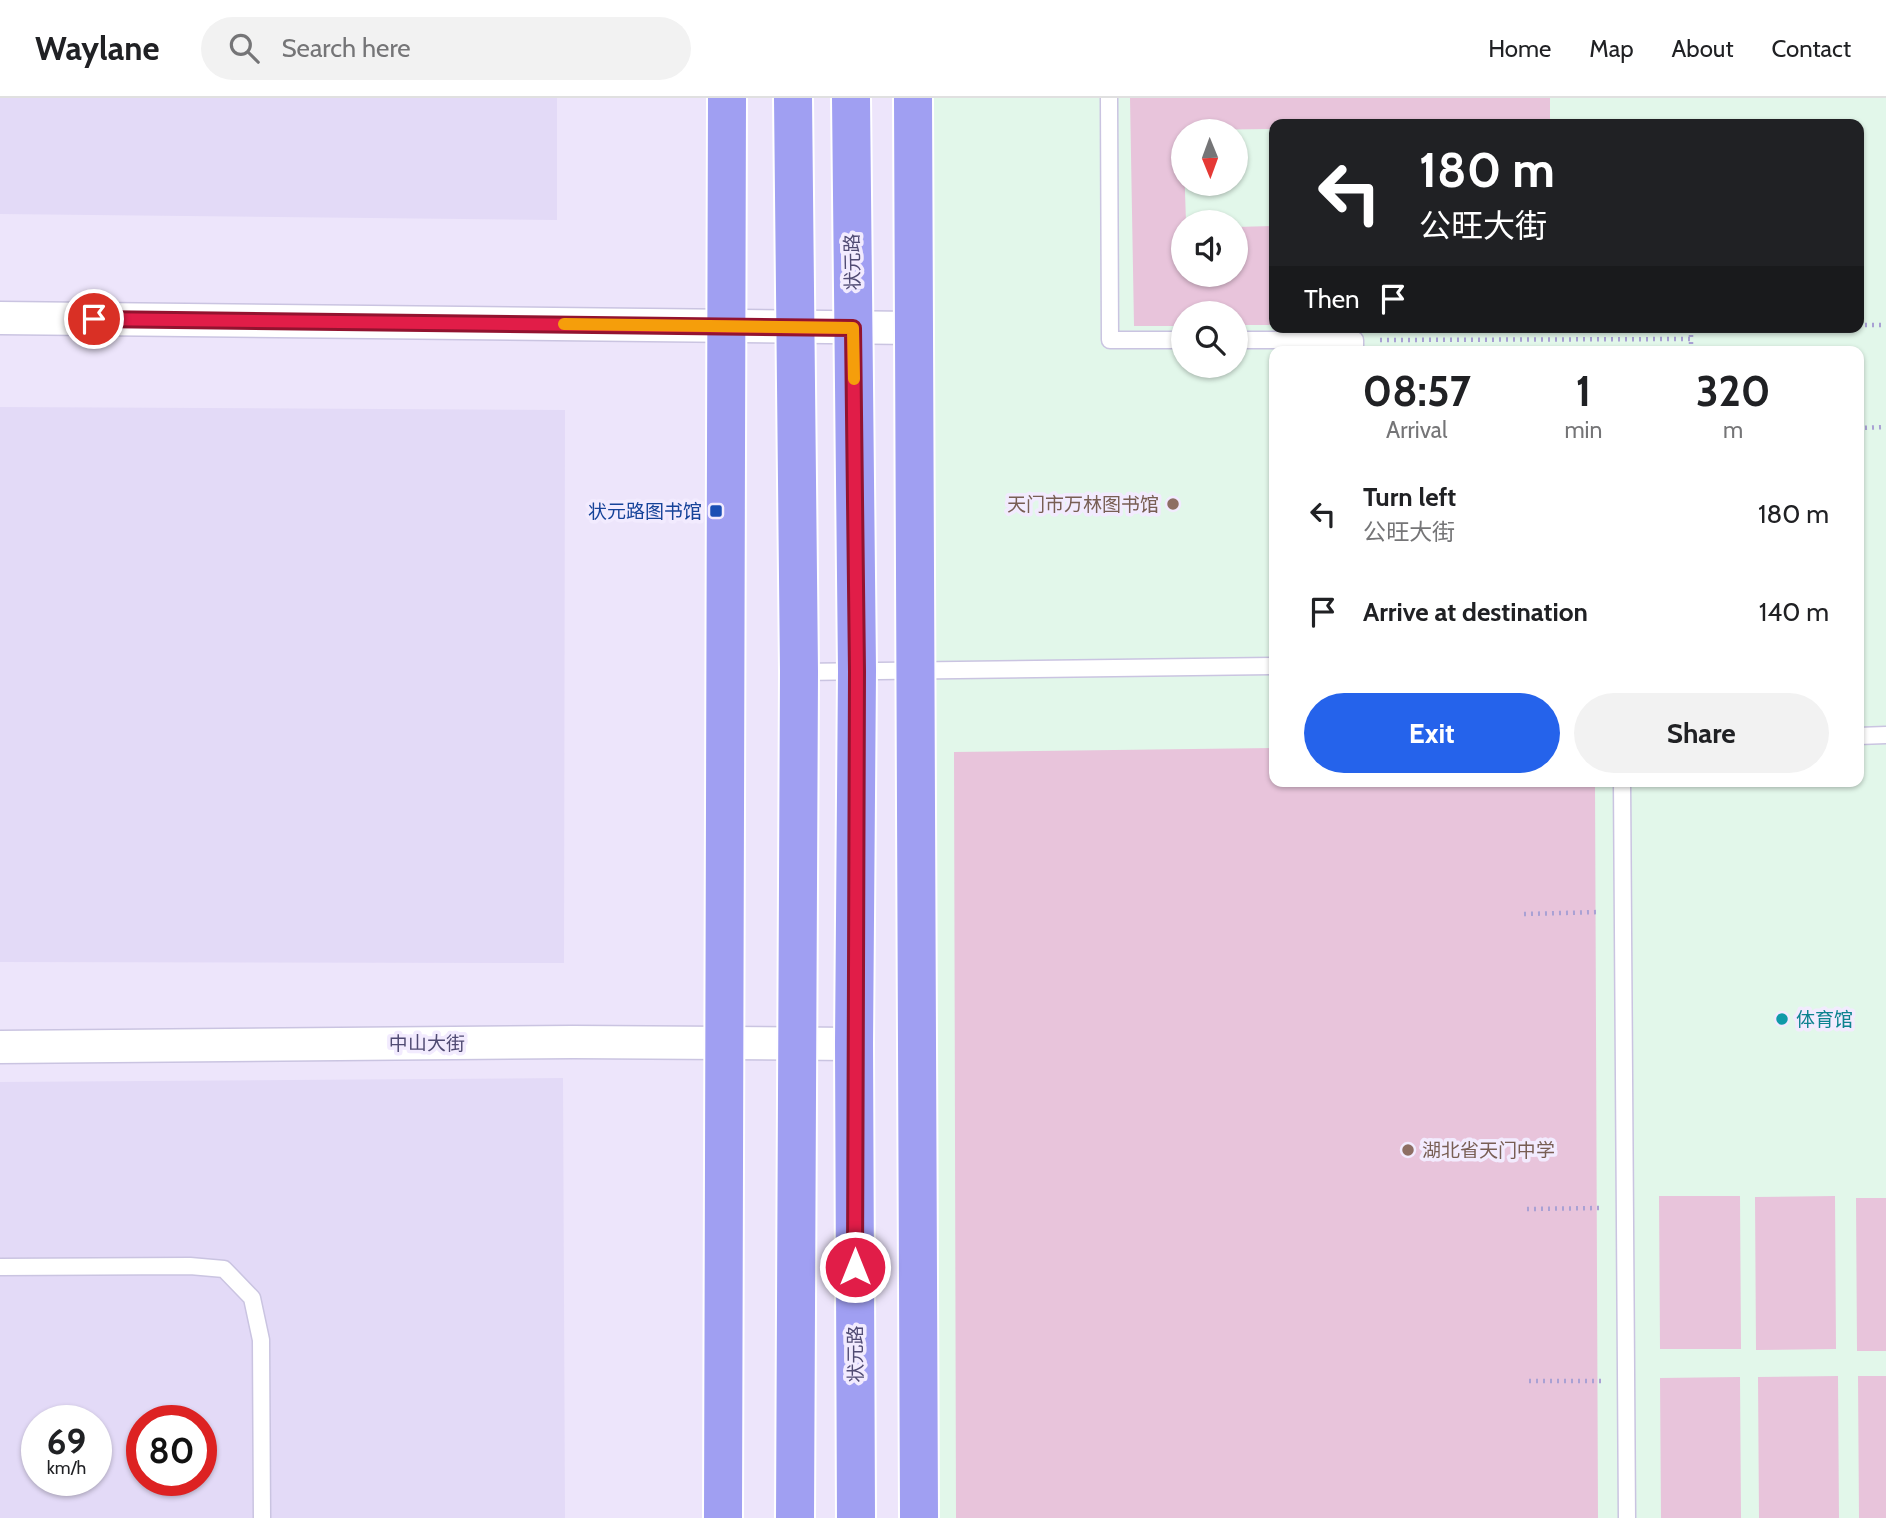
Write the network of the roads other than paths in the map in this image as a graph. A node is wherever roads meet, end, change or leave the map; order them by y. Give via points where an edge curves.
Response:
1 (727, 98) edge
2 (793, 98) edge
3 (851, 98) edge
4 (913, 98) edge
5 (1109, 98) edge
6 (4, 320) edge
7 (728, 326) junction
8 (796, 327) junction
9 (853, 328) junction
10 (914, 328) junction
11 (1171, 340) edge
12 (1248, 341) edge
13 (1355, 346) edge
14 (1269, 666) edge
15 (857, 671) junction
16 (916, 671) junction
17 (799, 672) junction
18 (1886, 735) edge
19 (1864, 736) edge
20 (1622, 787) edge
21 (724, 1043) junction
22 (796, 1043) junction
23 (854, 1044) junction
24 (0, 1047) edge
25 (0, 1267) edge
26 (262, 1518) edge
27 (723, 1518) edge
28 (795, 1518) edge
29 (856, 1518) edge
30 (919, 1518) edge
31 (1627, 1518) edge

1 - 7 highway
2 - 8 highway
3 - 9 highway, 状元路
4 - 10 highway
5 - 11 lane via 1110,340
6 - 7 street
7 - 8 street
7 - 21 highway
8 - 9 street
8 - 17 highway
9 - 10 street
9 - 15 highway, 状元路
10 - 16 highway
12 - 13 lane
14 - 16 lane
15 - 16 lane
15 - 17 lane
15 - 23 highway, 状元路
16 - 30 highway
17 - 22 highway
18 - 19 lane
20 - 31 lane
21 - 22 street, 中山大街
21 - 24 street, 中山大街
21 - 27 highway
22 - 23 street, 中山大街
22 - 28 highway
23 - 29 highway, 状元路
25 - 26 lane via 224,1269 252,1298 261,1340

